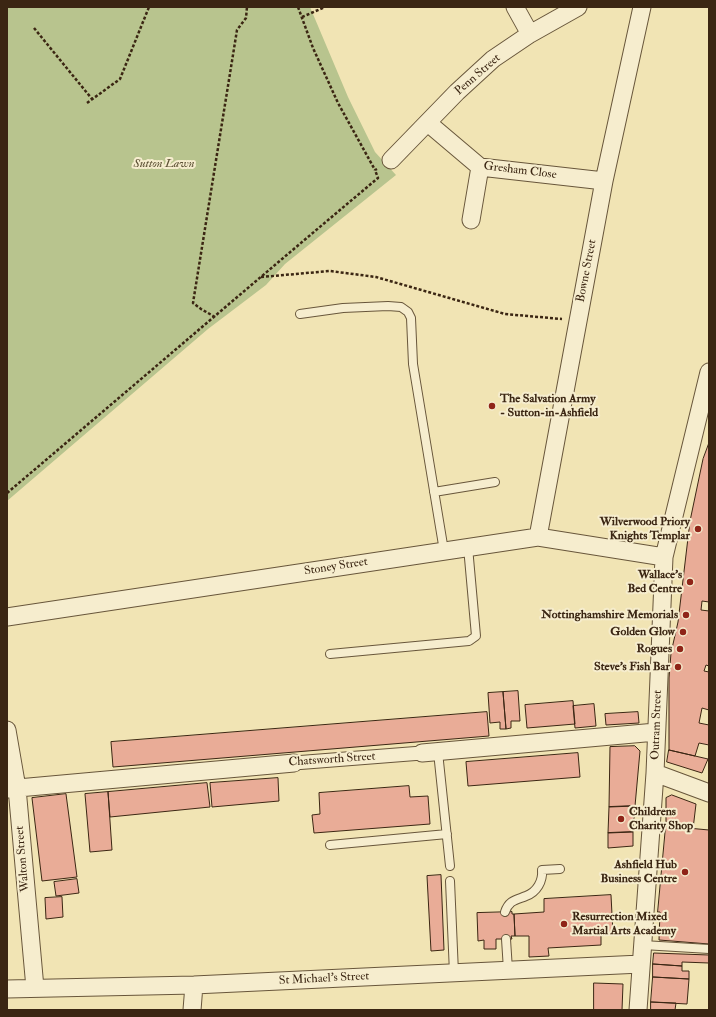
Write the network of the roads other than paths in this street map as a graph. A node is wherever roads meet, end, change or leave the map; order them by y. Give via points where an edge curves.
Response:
1 (515, 7) edge
2 (578, 7) edge
3 (642, 7) edge
4 (530, 34) junction
5 (428, 123) junction
6 (391, 160) road end
7 (480, 167) junction
8 (604, 181) junction
9 (472, 220) dead end
10 (300, 314) dead end
11 (709, 372) edge
12 (495, 482) dead end
13 (434, 492) junction
14 (538, 537) junction
15 (468, 547) junction
16 (444, 551) junction
17 (664, 558) junction
18 (7, 617) edge
19 (330, 654) dead end
20 (7, 730) edge
21 (656, 732) junction
22 (430, 753) junction
23 (294, 763) joint
24 (655, 773) junction
25 (12, 788) edge
26 (709, 793) edge
27 (447, 834) junction
28 (330, 845) dead end
29 (450, 866) dead end
30 (560, 869) dead end
31 (450, 881) dead end
32 (505, 912) dead end
33 (506, 939) dead end
34 (643, 945) junction
35 (709, 949) edge
36 (641, 964) junction
37 (508, 970) junction
38 (454, 973) junction
39 (194, 985) junction
40 (35, 988) junction
41 (7, 990) edge
42 (192, 1010) edge
43 (638, 1010) edge

1 - 4 street
2 - 4 street, Penn Street
3 - 8 street, Bowne Street
4 - 5 street, Penn Street via 493,60 457,92
5 - 6 street, Penn Street
5 - 7 street, Gresham Close
7 - 8 street, Gresham Close
7 - 9 street
8 - 14 street, Bowne Street
10 - 13 lane via 343,308 388,306 401,307 408,312 411,318 413,364
11 - 17 street, Outram Street
12 - 13 lane
13 - 16 lane
14 - 15 street, Stoney Street
14 - 17 street, Stoney Street
15 - 16 street, Stoney Street
15 - 19 lane via 476,636 469,641
16 - 18 street, Stoney Street
17 - 21 street, Outram Street
20 - 25 street, Walton Street
21 - 22 street, Chatsworth Street
21 - 24 street, Outram Street
22 - 23 street, Chatsworth Street
22 - 27 lane
23 - 25 street, Chatsworth Street
24 - 26 street
24 - 34 street, Outram Street
25 - 40 street, Walton Street
27 - 28 lane
27 - 29 lane
30 - 32 lane via 542,870 543,878 537,887 528,896 509,902
31 - 38 lane
33 - 37 lane
34 - 35 lane
34 - 36 street, Outram Street
36 - 37 street, St Michael's Street
36 - 43 street, Outram Street
37 - 38 street, St Michael's Street
38 - 39 street, St Michael's Street
39 - 40 street, St Michael's Street
39 - 42 street
40 - 41 street, St Michael's Street

